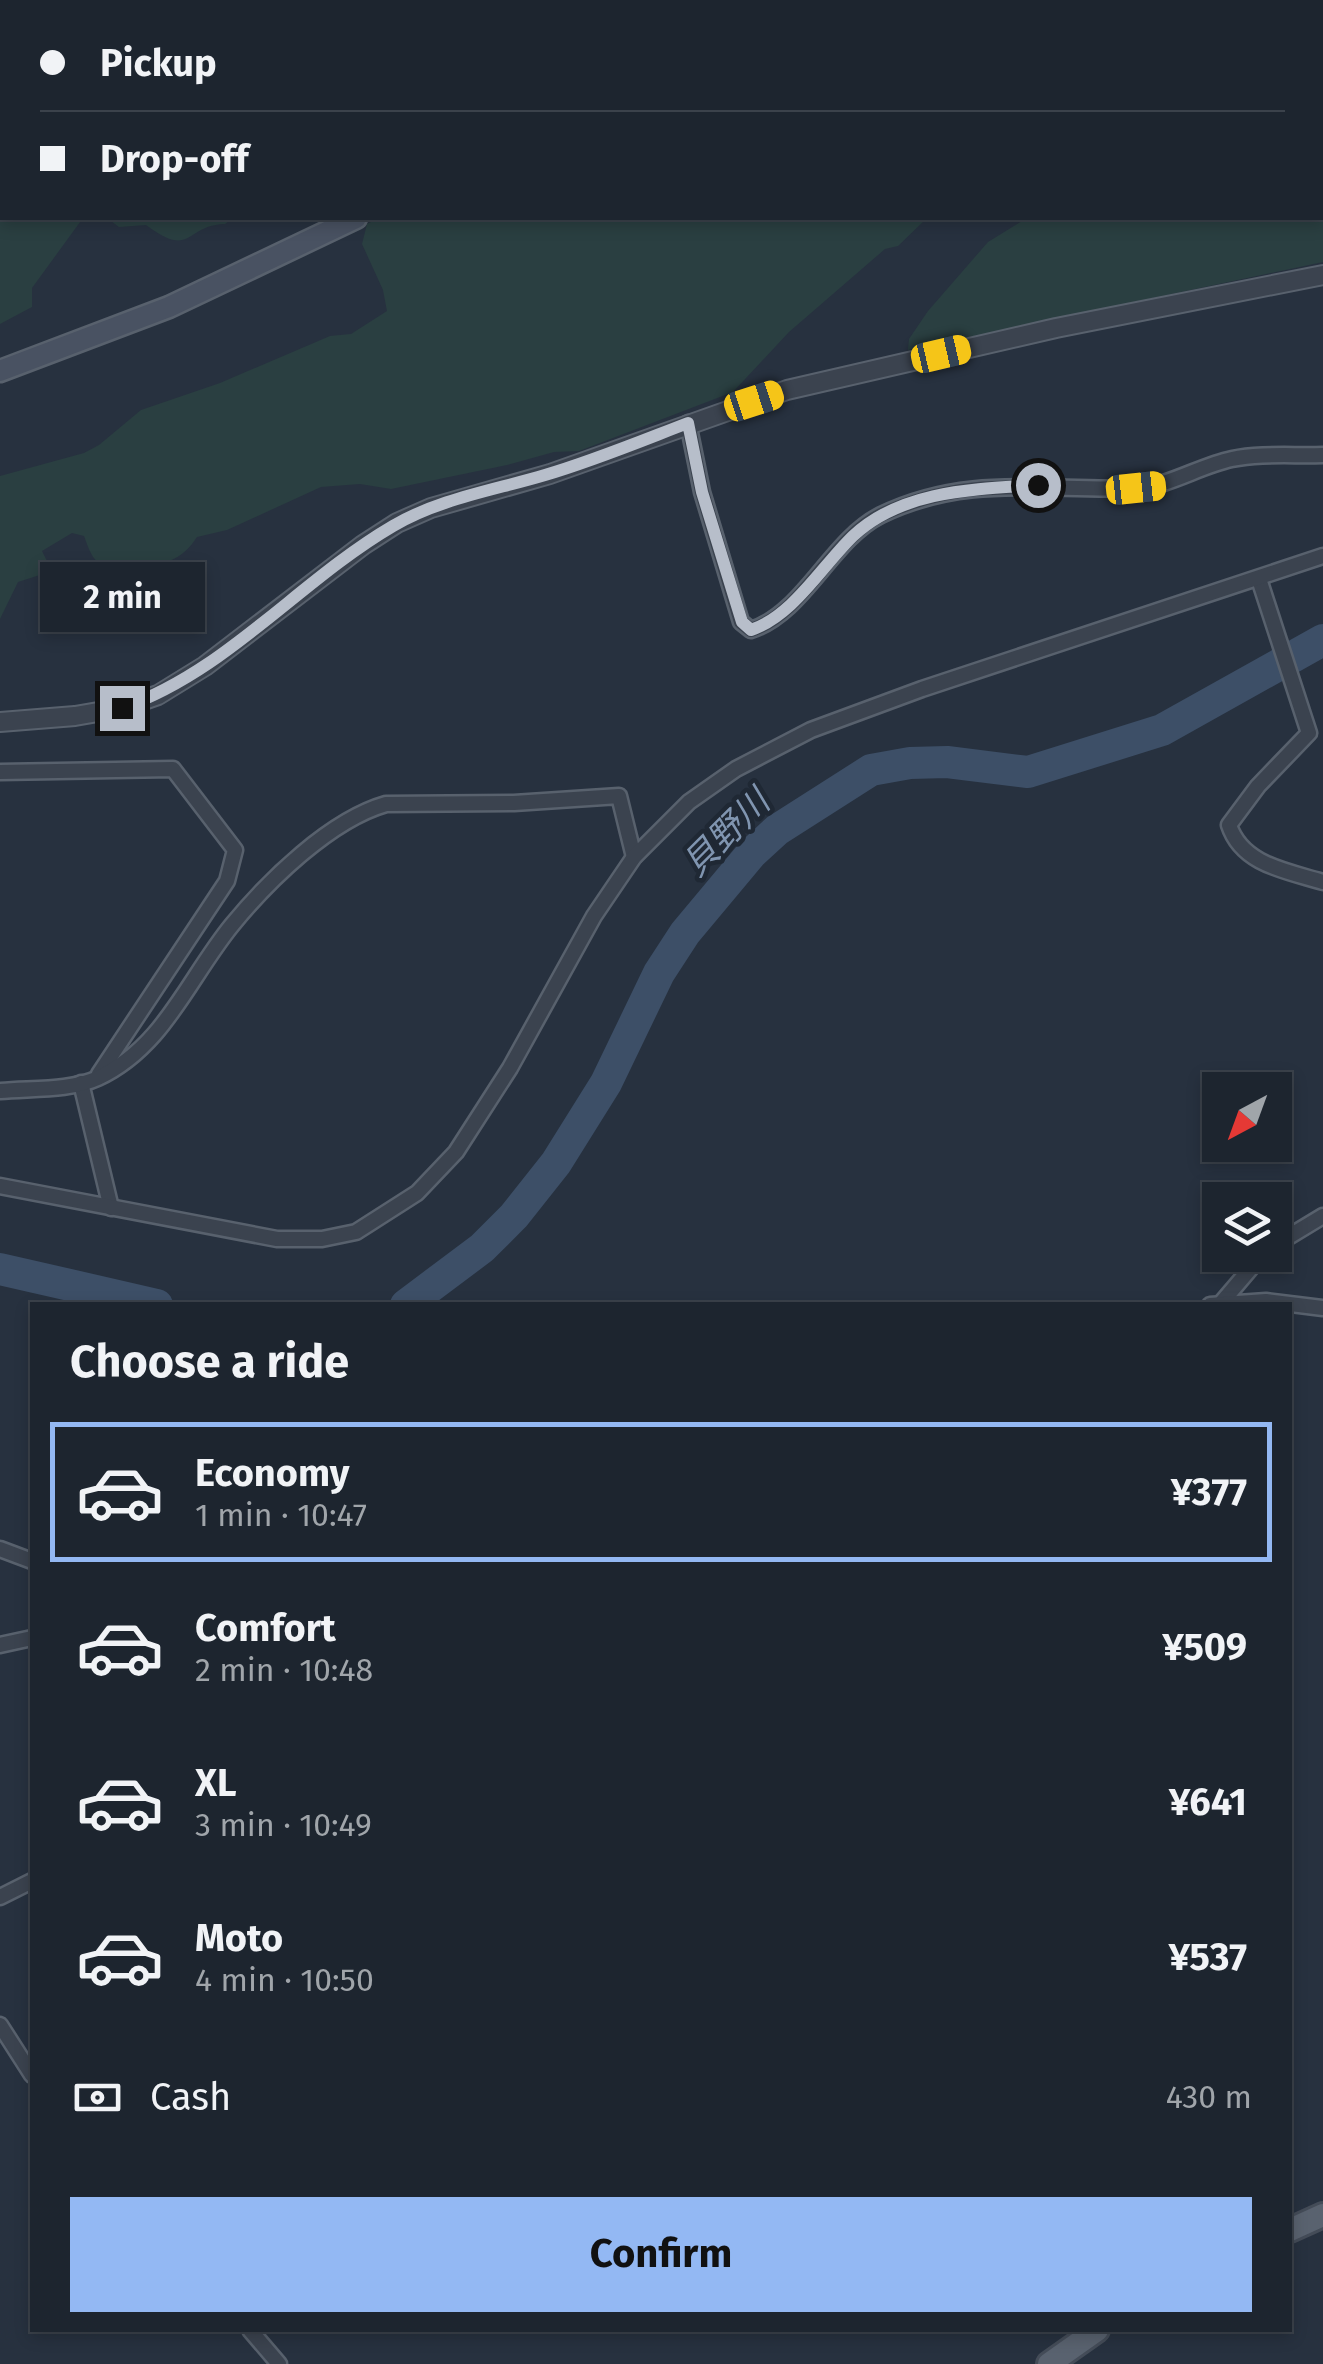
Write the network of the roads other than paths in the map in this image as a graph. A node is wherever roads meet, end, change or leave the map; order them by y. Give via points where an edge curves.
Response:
1 (352, 220) edge
2 (1323, 276) edge
3 (0, 371) edge
4 (688, 423) junction
5 (1323, 454) edge
6 (1323, 556) edge
7 (1260, 582) junction
8 (0, 722) edge
9 (0, 772) edge
10 (634, 857) junction
11 (1323, 882) edge
12 (89, 1081) junction
13 (0, 1091) edge
14 (0, 1186) edge
15 (111, 1208) junction
16 (1323, 1216) edge
17 (1292, 1235) edge
18 (1246, 1272) edge
19 (1218, 1302) edge
20 (1292, 1304) edge
21 (1323, 1308) edge
22 (0, 1549) edge
23 (30, 1560) edge
24 (30, 1638) edge
25 (0, 1644) edge
26 (30, 1882) edge
27 (0, 1898) edge
28 (0, 2025) edge
29 (30, 2072) edge
30 (1323, 2215) edge
31 (1292, 2229) edge
32 (252, 2332) edge
33 (1094, 2332) edge
34 (279, 2364) edge
35 (1049, 2364) edge

1 - 3 main road via 169,307
2 - 4 street via 806,385
4 - 5 street via 702,492 742,622 751,630 775,618 855,534 909,504 981,489 1136,488 1234,458
4 - 8 street via 397,523 158,695 122,708
6 - 7 street
7 - 10 street via 922,688 811,730 689,802
7 - 11 street via 1310,733 1229,825 1234,840 1259,862
9 - 12 street via 173,768 236,850 226,881
10 - 12 street via 620,796 373,807 284,871 231,926 171,1016 132,1058
10 - 15 street via 456,1152 417,1193 377,1221 322,1239 277,1239
12 - 13 street
12 - 15 street
14 - 15 street
16 - 17 street
18 - 19 street
20 - 21 street
22 - 23 street
24 - 25 street
26 - 27 street
28 - 29 street
30 - 31 main road
32 - 34 street
33 - 35 main road

